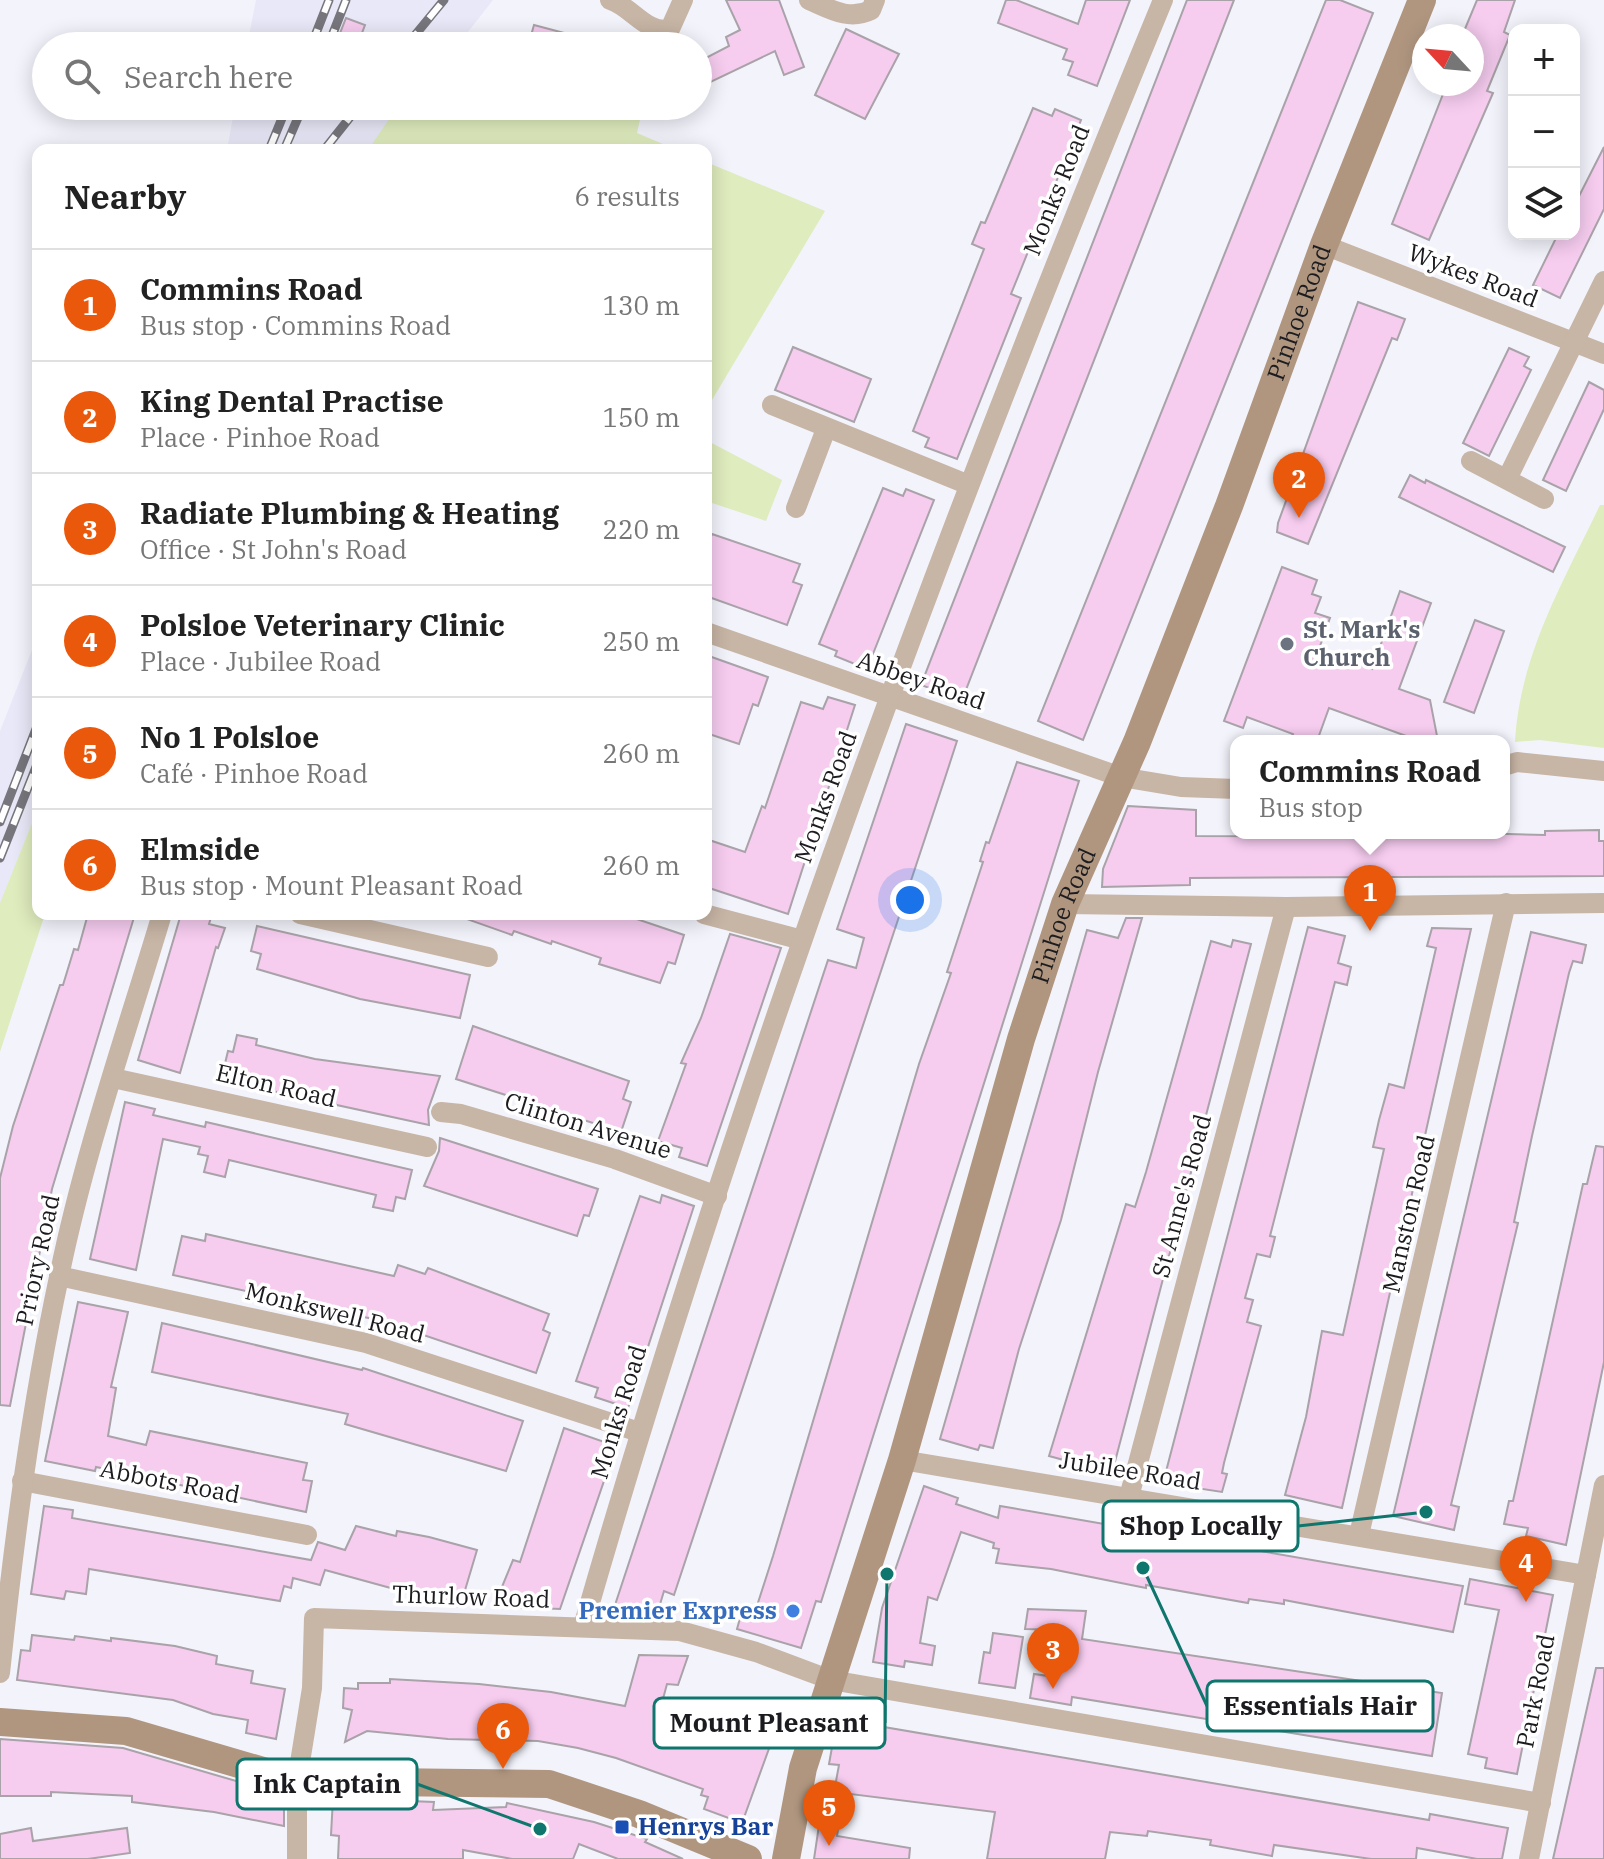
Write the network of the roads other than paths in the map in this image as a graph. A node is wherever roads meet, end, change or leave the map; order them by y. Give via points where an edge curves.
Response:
1 (610, 0) edge
2 (683, 0) edge
3 (809, 0) edge
4 (875, 0) edge
5 (1163, 0) edge
6 (1416, 2) edge
7 (1324, 245) junction
8 (1604, 281) edge
9 (1573, 343) junction
10 (1604, 354) edge
11 (772, 405) dead end
12 (826, 429) junction
13 (1471, 461) dead end
14 (1507, 479) junction
15 (969, 485) junction
16 (1544, 499) dead end
17 (796, 508) dead end
18 (712, 634) edge
19 (889, 698) junction
20 (1510, 764) edge
21 (1604, 771) edge
22 (1121, 777) junction
23 (1230, 789) edge
24 (1506, 903) junction
25 (1604, 903) edge
26 (1065, 904) junction
27 (1286, 907) junction
28 (712, 916) edge
29 (160, 920) edge
30 (326, 920) edge
31 (802, 940) junction
32 (488, 957) dead end
33 (113, 1078) junction
34 (441, 1112) dead end
35 (427, 1147) dead end
36 (717, 1196) junction
37 (59, 1276) junction
38 (639, 1432) junction
39 (902, 1460) junction
40 (22, 1481) junction
41 (1604, 1485) edge
42 (1129, 1497) junction
43 (307, 1535) dead end
44 (1359, 1535) junction
45 (1586, 1575) junction
46 (583, 1627) junction
47 (0, 1673) edge
48 (831, 1680) junction
49 (0, 1722) edge
50 (297, 1781) junction
51 (1541, 1803) junction
52 (297, 1859) edge
53 (748, 1859) edge
54 (786, 1859) edge
55 (1529, 1859) edge

1 - 2 street via 665,31
3 - 4 street via 859,16 871,10
5 - 15 street, Monks Road
6 - 7 main road, Pinhoe Road
7 - 9 street, Wykes Road
7 - 22 main road, Pinhoe Road via 1229,506
8 - 9 street
9 - 10 street, Wykes Road
9 - 14 street
11 - 12 street
12 - 15 street
12 - 17 street
13 - 14 street
14 - 16 street
15 - 19 street, Monks Road
18 - 19 street, Abbey Road
19 - 22 street, Abbey Road
19 - 31 street, Monks Road
20 - 21 street
22 - 23 street, Abbey Road
22 - 26 main road, Pinhoe Road
24 - 25 street
24 - 27 street
24 - 44 street, Manston Road
26 - 27 street
26 - 39 main road, Pinhoe Road via 1021,1039
27 - 42 street, St Anne's Road
28 - 31 street
29 - 33 street, Priory Road
30 - 32 street
31 - 36 street, Monks Road
33 - 35 street, Elton Road
33 - 37 street, Priory Road
34 - 36 street, Clinton Avenue via 615,1159
36 - 38 street, Monks Road
37 - 38 street, Monkswell Road via 366,1343
37 - 40 street, Priory Road
38 - 46 street, Monks Road
39 - 42 street, Jubilee Road
39 - 48 main road, Pinhoe Road
40 - 43 street, Abbots Road
40 - 47 street, Priory Road
41 - 45 street, Park Road
42 - 44 street, Jubilee Road
44 - 45 street, Jubilee Road
45 - 51 street, Park Road
46 - 48 street, Thurlow Road via 700,1634
46 - 50 street, Thurlow Road via 314,1618 312,1688
48 - 51 street, Thurlow Road
48 - 54 main road, Pinhoe Road via 803,1768
49 - 50 main road via 126,1731
50 - 52 street
50 - 53 main road via 549,1784
51 - 55 street, Park Road

